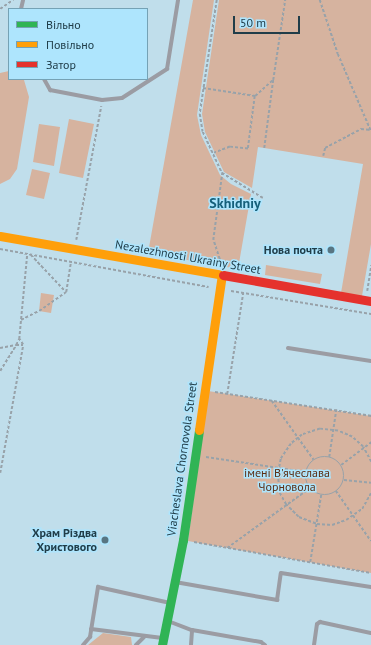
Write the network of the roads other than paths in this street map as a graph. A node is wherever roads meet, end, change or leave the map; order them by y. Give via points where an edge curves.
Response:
1 (178, 0) edge
2 (45, 80) edge
3 (0, 236) edge
4 (222, 270) junction
5 (368, 301) edge
6 (288, 348) dead end
7 (371, 361) edge
8 (174, 582) junction
9 (371, 587) edge
10 (170, 603) junction
11 (166, 621) junction
12 (91, 629) junction
13 (192, 630) junction
14 (371, 633) edge
15 (144, 637) junction
16 (162, 642) edge
17 (83, 645) edge
18 (136, 645) edge
19 (191, 645) edge
20 (266, 645) edge
21 (314, 645) edge

1 - 2 lane via 167,69 122,98 102,100 50,90
3 - 4 street, Nezalezhnosti Ukrainy Street
4 - 5 street, Nezalezhnosti Ukrainy Street
4 - 8 street, Viacheslava Chornovola Street via 183,540
6 - 7 lane
8 - 9 lane via 277,600 281,573
8 - 10 street, Viacheslava Chornovola Street
10 - 11 street, Viacheslava Chornovola Street
10 - 12 lane via 98,587
11 - 13 lane
11 - 16 street, Viacheslava Chornovola Street
12 - 15 lane
12 - 17 lane via 90,637
13 - 19 lane
13 - 20 lane
14 - 21 lane via 320,622 317,624
15 - 16 lane
15 - 18 lane

